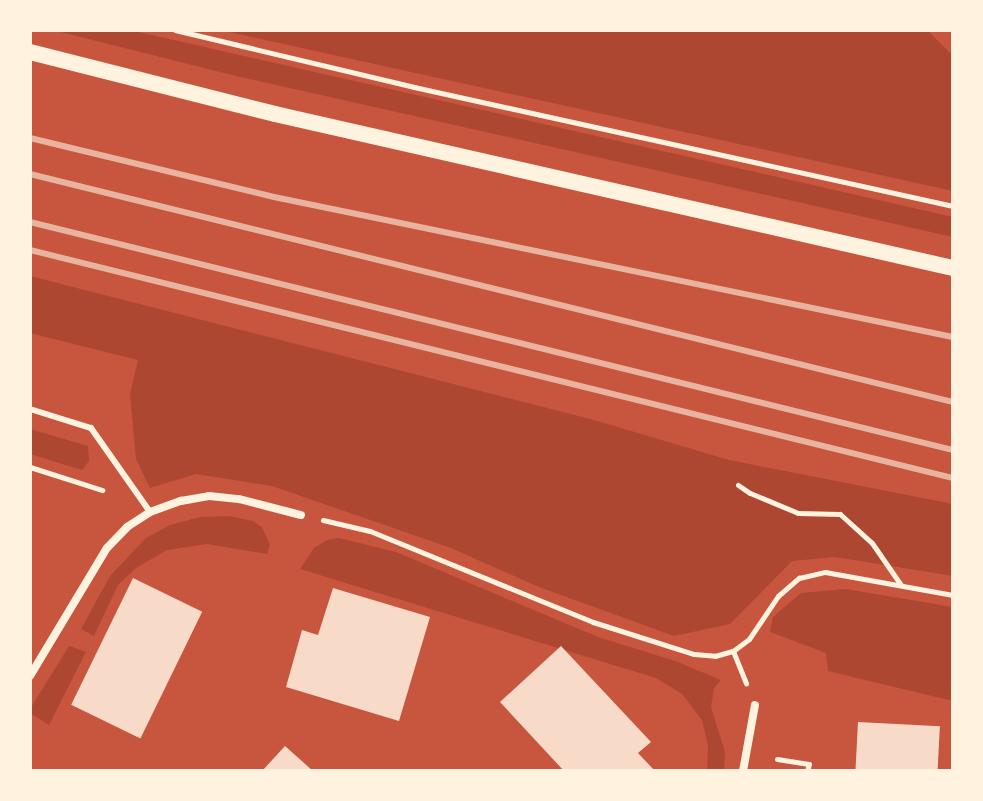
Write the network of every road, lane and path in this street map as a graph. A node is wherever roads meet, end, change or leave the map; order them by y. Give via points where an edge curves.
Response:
1 (175, 30) edge
2 (30, 52) edge
3 (953, 206) edge
4 (953, 268) edge
5 (30, 409) edge
6 (30, 467) edge
7 (738, 485) dead end
8 (150, 512) junction
9 (301, 515) joint
10 (901, 586) junction
11 (953, 595) edge
12 (733, 651) junction
13 (30, 676) edge
14 (755, 705) joint
15 (777, 759) dead end
16 (743, 771) edge
17 (807, 771) edge

1 - 3 path
2 - 4 main road via 275,114
5 - 8 lane via 91,428
6 - 8 path via 96,487
7 - 10 path via 798,513 840,514 872,543
8 - 9 street via 209,496
8 - 13 street via 107,548
9 - 12 path via 370,531 593,622 694,654
10 - 11 path
10 - 12 path via 825,572 799,578
12 - 14 path
14 - 16 street
15 - 17 path via 809,764

